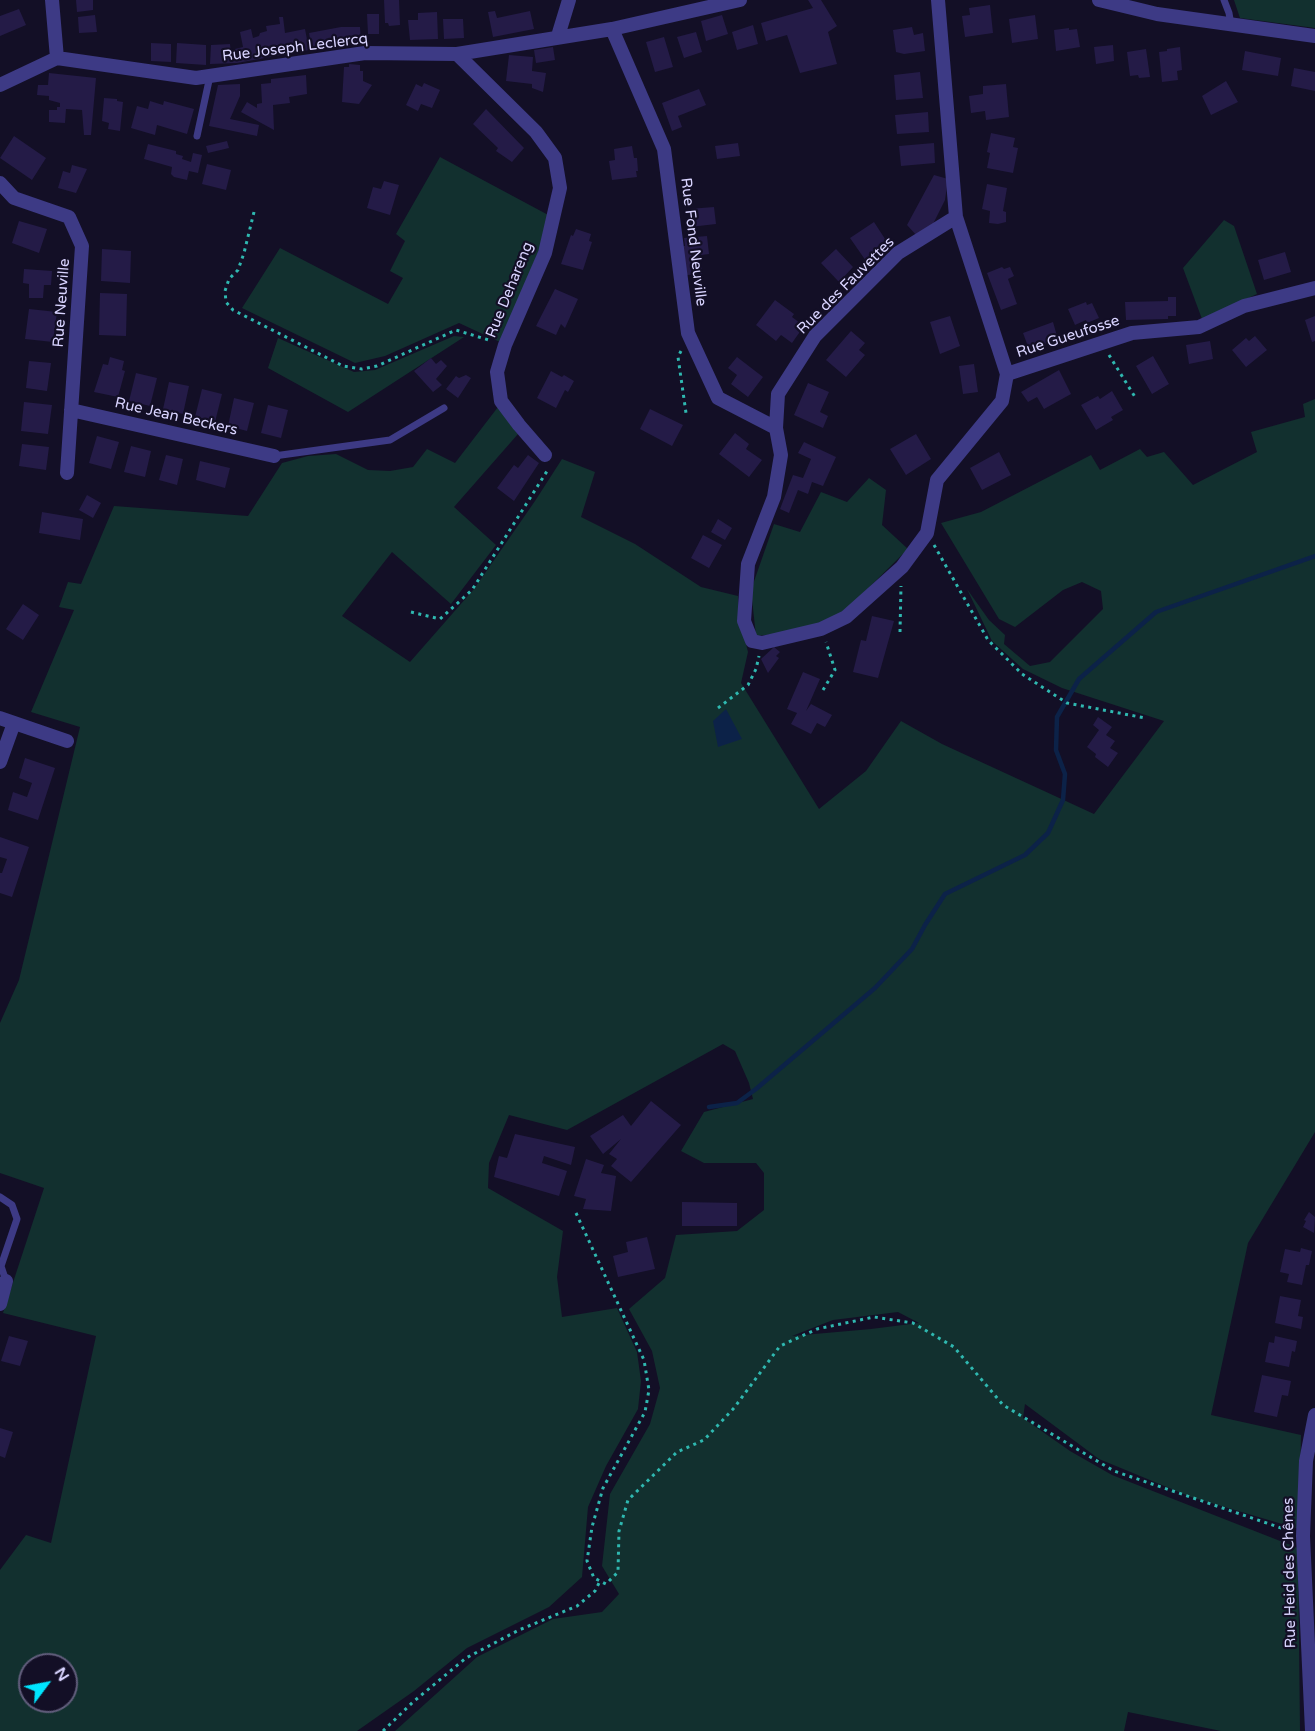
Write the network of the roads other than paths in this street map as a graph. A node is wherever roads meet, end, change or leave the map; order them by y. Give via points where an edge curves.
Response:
1 (52, 0) edge
2 (569, 0) edge
3 (740, 0) edge
4 (938, 0) edge
5 (1099, 0) edge
6 (1224, 0) edge
7 (1231, 25) junction
8 (612, 29) junction
9 (558, 36) junction
10 (1315, 36) edge
11 (457, 54) junction
12 (57, 58) junction
13 (210, 76) junction
14 (0, 85) edge
15 (197, 136) dead end
16 (0, 183) edge
17 (957, 217) junction
18 (1315, 288) edge
19 (1007, 374) junction
20 (444, 408) dead end
21 (71, 410) junction
22 (776, 428) junction
23 (545, 455) road end
24 (274, 456) joint
25 (67, 473) dead end
26 (757, 642) joint
27 (0, 718) edge
28 (14, 723) junction
29 (67, 741) dead end
30 (0, 762) edge
31 (0, 1197) edge
32 (0, 1266) edge
33 (6, 1281) joint
34 (0, 1304) edge
35 (1315, 1415) edge
36 (1312, 1731) edge

1 - 12 street
2 - 9 street
3 - 8 street, Rue Joseph Leclercq
4 - 17 street
5 - 7 street
6 - 7 lane
7 - 10 street
8 - 9 street, Rue Joseph Leclercq
8 - 22 street, Rue Fond Neuville via 664,149 688,333 718,398
9 - 11 street, Rue Joseph Leclercq
11 - 13 street, Rue Joseph Leclercq via 365,54
11 - 23 street, Rue Dehareng via 536,132 555,158 560,188 545,254 497,372 501,401
12 - 13 street, Rue Joseph Leclercq via 196,78
12 - 14 street
13 - 15 lane
16 - 21 street, Rue Neuville via 14,198 69,217 82,246
17 - 19 street
17 - 22 street, Rue des Fauvettes via 898,253 815,336 778,394
18 - 19 street, Rue Gueufosse via 1244,306 1199,327 1132,333
19 - 26 street, Rue Gueufosse via 1002,401 937,480 927,533 903,567 846,617 821,629
20 - 24 lane via 390,440
21 - 24 street, Rue Jean Beckers
21 - 25 street, Rue Neuville
22 - 26 street, Rue des Fauvettes via 781,455 774,497 748,564 744,621
27 - 28 street
28 - 29 street
28 - 30 street
31 - 32 lane via 12,1205 17,1219
32 - 33 lane
33 - 34 street
35 - 36 street, Rue Heid des Chênes via 1306,1461 1304,1536

